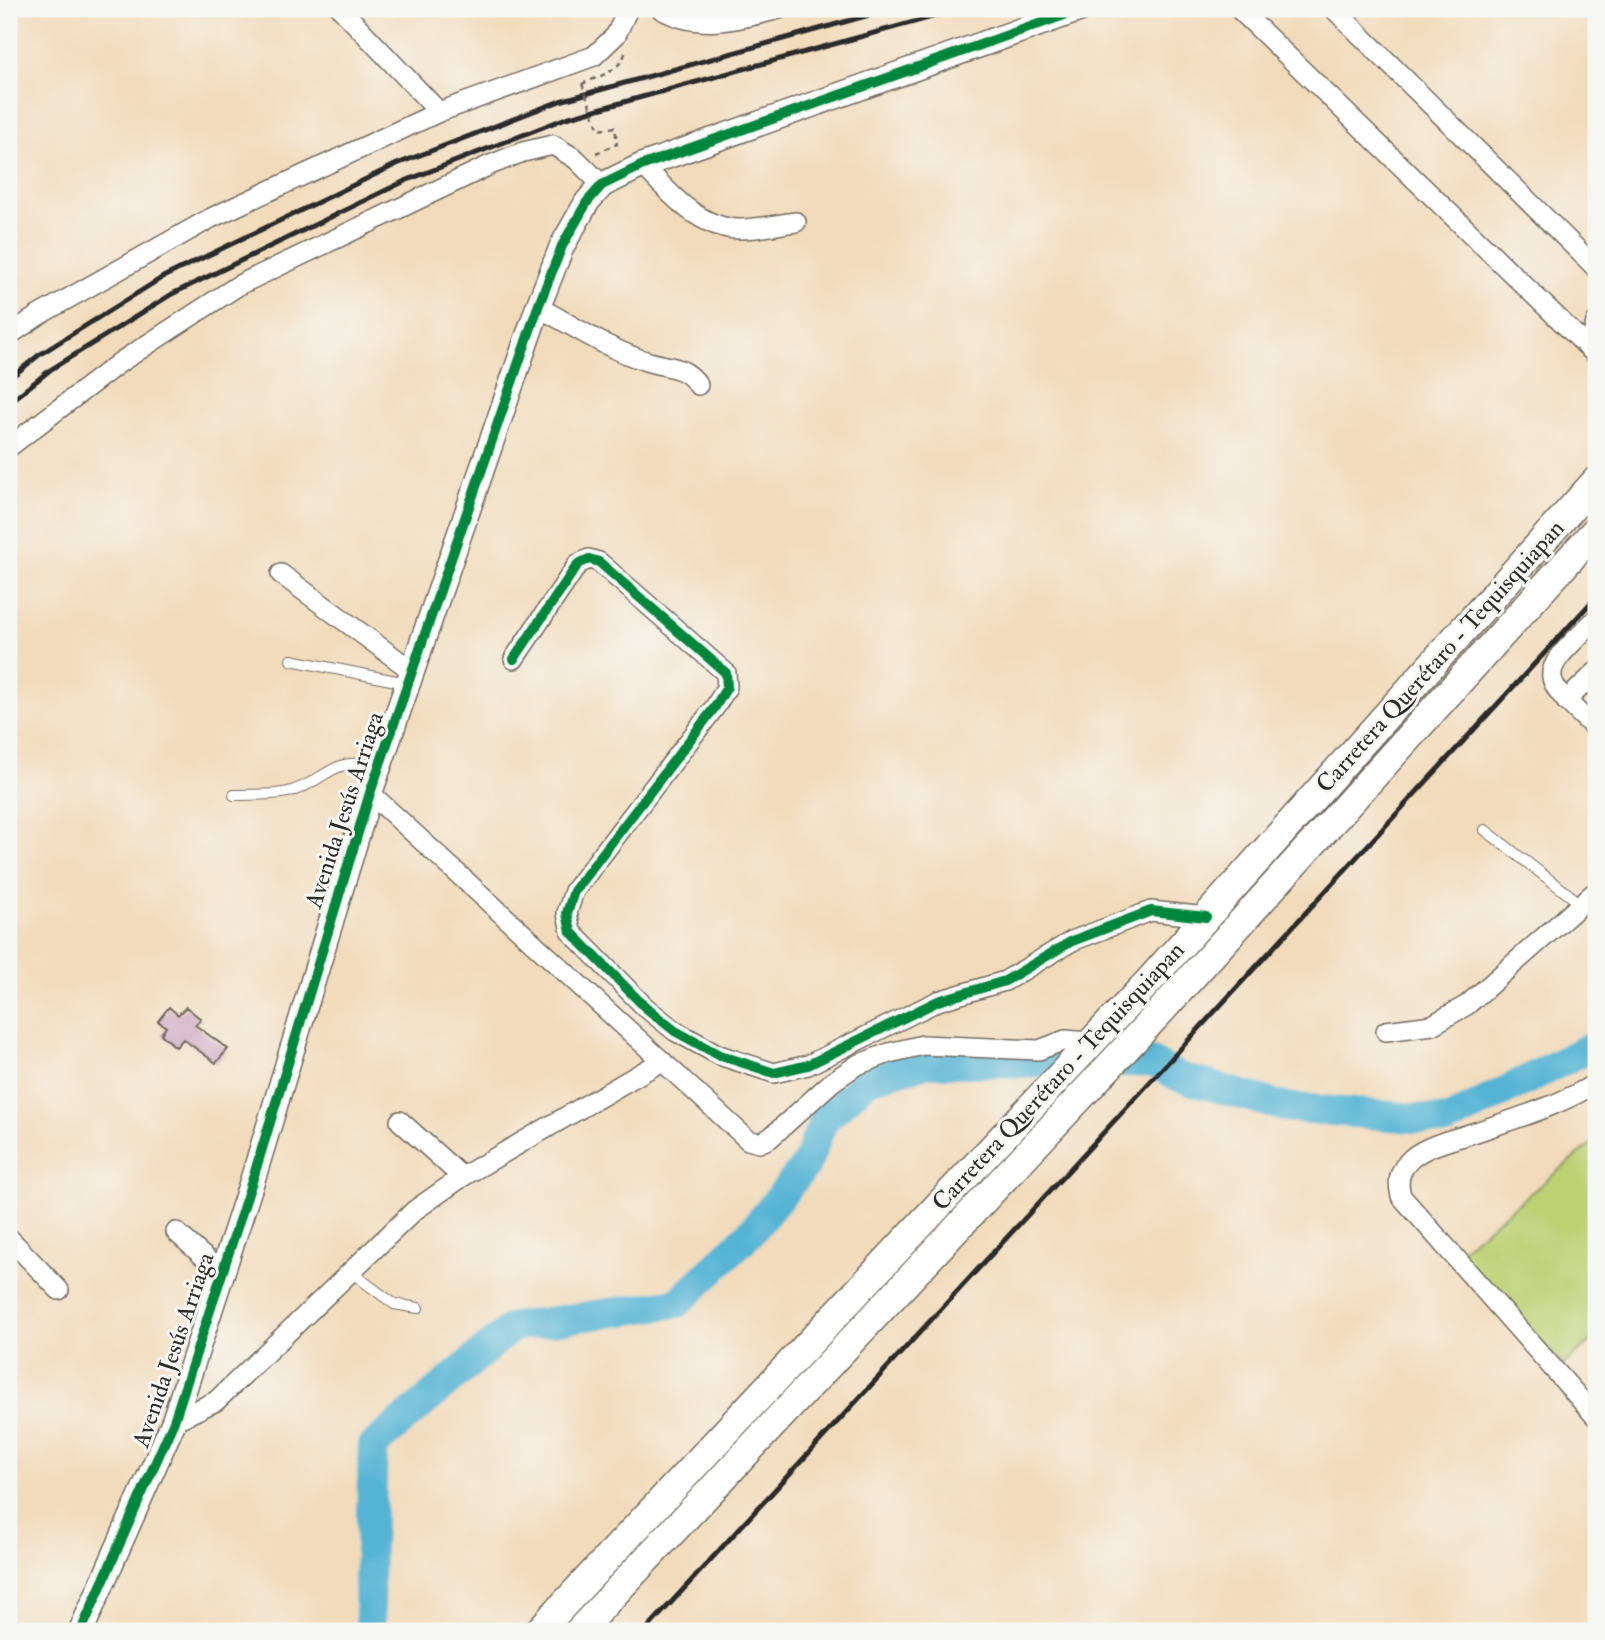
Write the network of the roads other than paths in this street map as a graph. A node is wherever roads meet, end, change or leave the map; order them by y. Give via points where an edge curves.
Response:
1 (341, 9) edge
2 (628, 9) edge
3 (661, 9) edge
4 (779, 9) edge
5 (1081, 9) edge
6 (1239, 9) edge
7 (1334, 9) edge
8 (439, 112) junction
9 (642, 165) junction
10 (602, 185) junction
11 (796, 222) dead end
12 (1596, 268) edge
13 (538, 307) junction
14 (1596, 322) edge
15 (12, 326) edge
16 (1593, 352) edge
17 (698, 386) dead end
18 (9, 447) edge
19 (1596, 481) edge
20 (1596, 530) edge
21 (281, 574) dead end
22 (1596, 619) edge
23 (514, 659) dead end
24 (291, 660) dead end
25 (1596, 672) edge
26 (409, 676) junction
27 (1566, 701) junction
28 (1596, 729) edge
29 (378, 768) junction
30 (370, 793) junction
31 (234, 795) dead end
32 (1485, 830) dead end
33 (1589, 897) edge
34 (1206, 917) junction
35 (1386, 1031) dead end
36 (1087, 1045) junction
37 (662, 1061) junction
38 (1596, 1083) edge
39 (400, 1121) dead end
40 (462, 1177) junction
41 (176, 1232) dead end
42 (9, 1238) edge
43 (351, 1272) junction
44 (222, 1273) junction
45 (59, 1290) dead end
46 (418, 1308) dead end
47 (1596, 1417) edge
48 (174, 1421) junction
49 (81, 1631) edge
50 (539, 1631) edge
51 (579, 1631) edge

1 - 8 street
2 - 8 street via 616,35 594,56
3 - 4 street via 705,22 733,21
5 - 9 street, Avenida Jesús Arriaga
6 - 16 street
7 - 12 street
8 - 15 street via 211,218
9 - 10 street, Avenida Jesús Arriaga
9 - 11 street via 696,215 721,227
10 - 13 street, Avenida Jesús Arriaga via 577,216
10 - 18 street via 576,159 553,145 490,165 239,285 119,363
13 - 17 street via 638,359 682,369
13 - 26 street, Avenida Jesús Arriaga
14 - 16 street
19 - 34 main road, Carretera Querétaro - Tequisquiapan
20 - 51 main road, Carretera Querétaro - Tequisquiapan via 1116,1059
21 - 26 street
22 - 27 street via 1554,660 1549,674 1552,685
23 - 34 street via 578,564 589,559 599,562 726,673 727,687 715,707 574,891 567,913 571,932 645,1007 675,1031 753,1068 774,1073 808,1065 929,1005 1004,981 1072,941 1151,911
24 - 26 lane
25 - 27 street
26 - 29 street, Avenida Jesús Arriaga
27 - 28 street
29 - 30 street, Avenida Jesús Arriaga
29 - 31 lane via 345,762 285,793
30 - 37 street
30 - 44 street, Avenida Jesús Arriaga
32 - 33 lane
33 - 35 street via 1467,1005 1432,1025
34 - 36 main road, Carretera Querétaro - Tequisquiapan
36 - 37 street via 1065,1040 1039,1050 923,1045 889,1053 857,1065 832,1082 760,1143 748,1140
36 - 50 main road, Carretera Querétaro - Tequisquiapan
37 - 40 street
38 - 47 street via 1528,1114 1435,1146 1413,1157 1397,1182 1401,1196
39 - 40 street
40 - 43 street via 415,1209
41 - 44 street
42 - 45 street
43 - 46 lane via 394,1304
43 - 48 street via 216,1401
44 - 48 street, Avenida Jesús Arriaga
48 - 49 street, Avenida Jesús Arriaga

